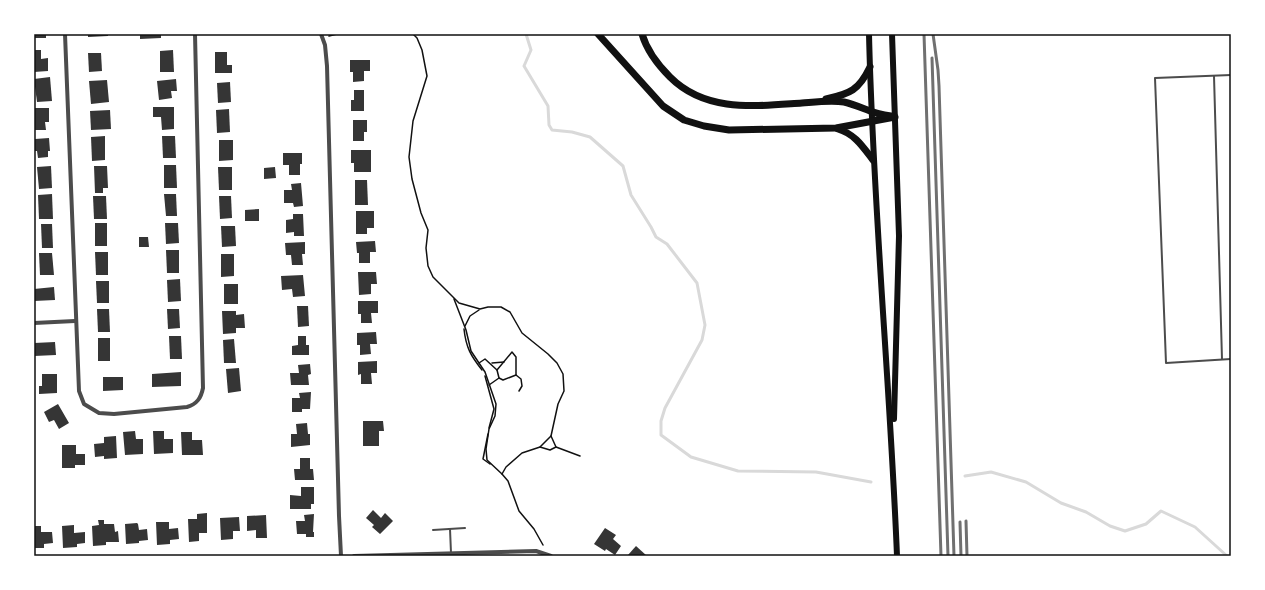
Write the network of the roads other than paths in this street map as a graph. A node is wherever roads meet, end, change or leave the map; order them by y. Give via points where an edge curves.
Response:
1 (65, 34) edge
2 (195, 34) edge
3 (598, 34) edge
4 (642, 34) edge
5 (869, 34) edge
6 (892, 34) edge
7 (322, 36) edge
8 (870, 67) junction
9 (1231, 75) edge
10 (1214, 76) junction
11 (815, 102) junction
12 (873, 112) junction
13 (895, 117) junction
14 (872, 121) junction
15 (836, 128) junction
16 (874, 160) junction
17 (75, 321) junction
18 (34, 323) edge
19 (1222, 359) junction
20 (1231, 359) edge
21 (893, 457) junction
22 (465, 528) dead end
23 (450, 529) junction
24 (433, 530) dead end
25 (451, 553) junction
26 (549, 555) edge
27 (341, 556) edge
28 (354, 556) edge
29 (897, 556) edge

1 - 17 street
2 - 17 street via 204,380 199,400 187,407 114,414 99,413 84,404 79,391
3 - 15 main road via 663,106 684,120 729,130
4 - 11 main road via 644,42 661,68 693,94 720,103 752,107
5 - 8 main road
6 - 13 main road
7 - 27 street via 327,66
8 - 11 main road via 858,87 848,94
8 - 12 main road
9 - 10 lane
10 - 19 lane
10 - 19 lane via 1155,78 1166,363
11 - 12 main road via 845,102
12 - 13 main road
12 - 14 main road
13 - 14 main road
13 - 21 main road via 899,236
14 - 15 main road
14 - 16 main road
15 - 16 main road via 853,136
16 - 21 main road
17 - 18 street
19 - 20 lane
21 - 29 main road
22 - 23 lane
23 - 24 lane
23 - 25 lane
25 - 26 street via 536,551
25 - 28 street

